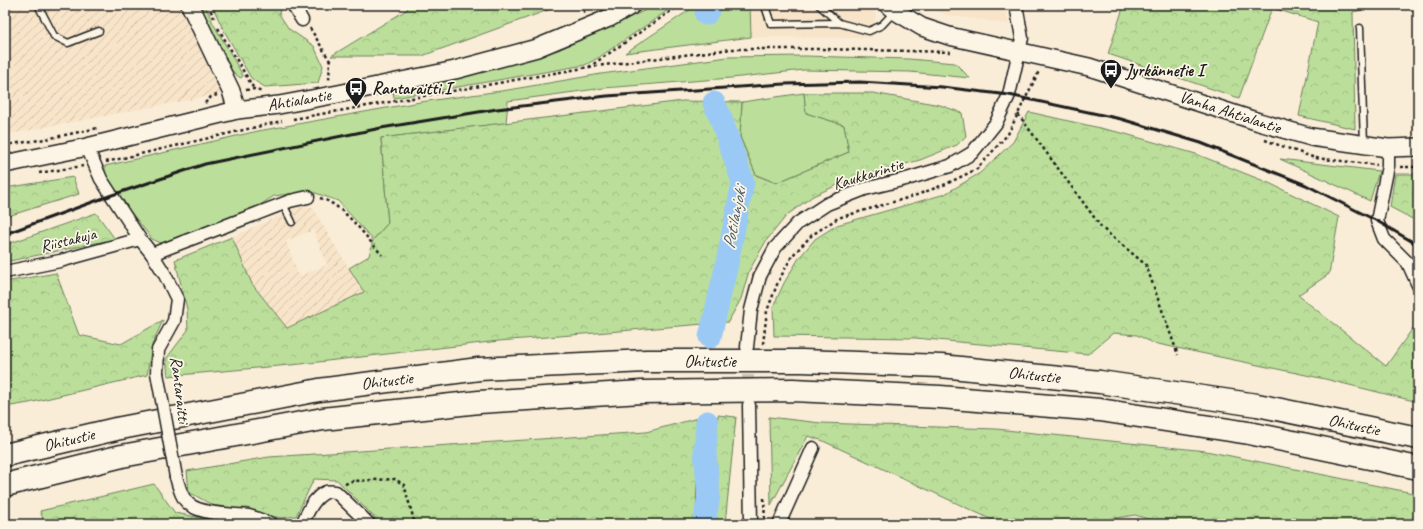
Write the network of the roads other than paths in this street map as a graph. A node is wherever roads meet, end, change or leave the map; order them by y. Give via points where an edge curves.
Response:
1 (38, 5) edge
2 (190, 5) edge
3 (293, 5) edge
4 (632, 5) edge
5 (766, 5) edge
6 (819, 5) edge
7 (1016, 5) edge
8 (891, 8) edge
9 (302, 20) dead end
10 (839, 23) junction
11 (1360, 28) dead end
12 (98, 32) dead end
13 (1019, 51) junction
14 (237, 110) junction
15 (1364, 145) junction
16 (87, 147) junction
17 (1418, 147) edge
18 (1388, 148) junction
19 (5, 164) edge
20 (308, 197) road end
21 (283, 204) junction
22 (292, 222) dead end
23 (140, 239) junction
24 (152, 254) junction
25 (5, 272) edge
26 (1418, 285) edge
27 (747, 347) tunnel mouth
28 (749, 405) tunnel mouth
29 (1418, 438) edge
30 (812, 448) dead end
31 (5, 455) edge
32 (1418, 468) edge
33 (5, 485) edge
34 (272, 524) edge
35 (302, 524) edge
36 (369, 524) edge
37 (751, 524) edge
38 (779, 524) edge

1 - 12 lane via 54,36 68,43
2 - 14 street via 231,91
3 - 9 street
4 - 14 street, Ahtialantie via 609,18 537,48 455,70 279,105
5 - 10 lane via 771,24
6 - 10 lane
7 - 13 street, Kaukkarintie via 1022,38
8 - 10 lane via 882,24 869,31
8 - 13 street, Vanha Ahtialantie via 922,27 942,34
11 - 15 lane
13 - 15 street, Vanha Ahtialantie via 1089,67 1311,137
13 - 27 street, Kaukkarintie via 1009,95 996,123 972,153 950,166 865,189 827,204 798,223 775,248 760,276 751,310
14 - 16 street, Ahtialantie
15 - 18 street, Vanha Ahtialantie
16 - 19 street, Ahtialantie
16 - 23 street, Rantaraitti via 94,165
17 - 18 street, Vanha Ahtialantie
18 - 26 street via 1388,166 1377,221 1384,238 1408,263
20 - 21 street
21 - 22 lane
21 - 24 street
23 - 24 street, Rantaraitti
23 - 25 street, Riistakuja via 60,261
24 - 34 street, Rantaraitti, bridge via 177,299 174,321 158,350 157,373 181,494 189,504 201,510 249,516
28 - 37 street
29 - 31 highway, Ohitustie via 1257,405 1100,382 941,366 802,361 646,361 479,369 319,390 116,429
30 - 38 street
32 - 33 highway, Ohitustie via 1249,433 1100,410 940,397 793,390 642,392 479,402 323,418 122,456
35 - 36 street via 309,510 324,493 336,492

